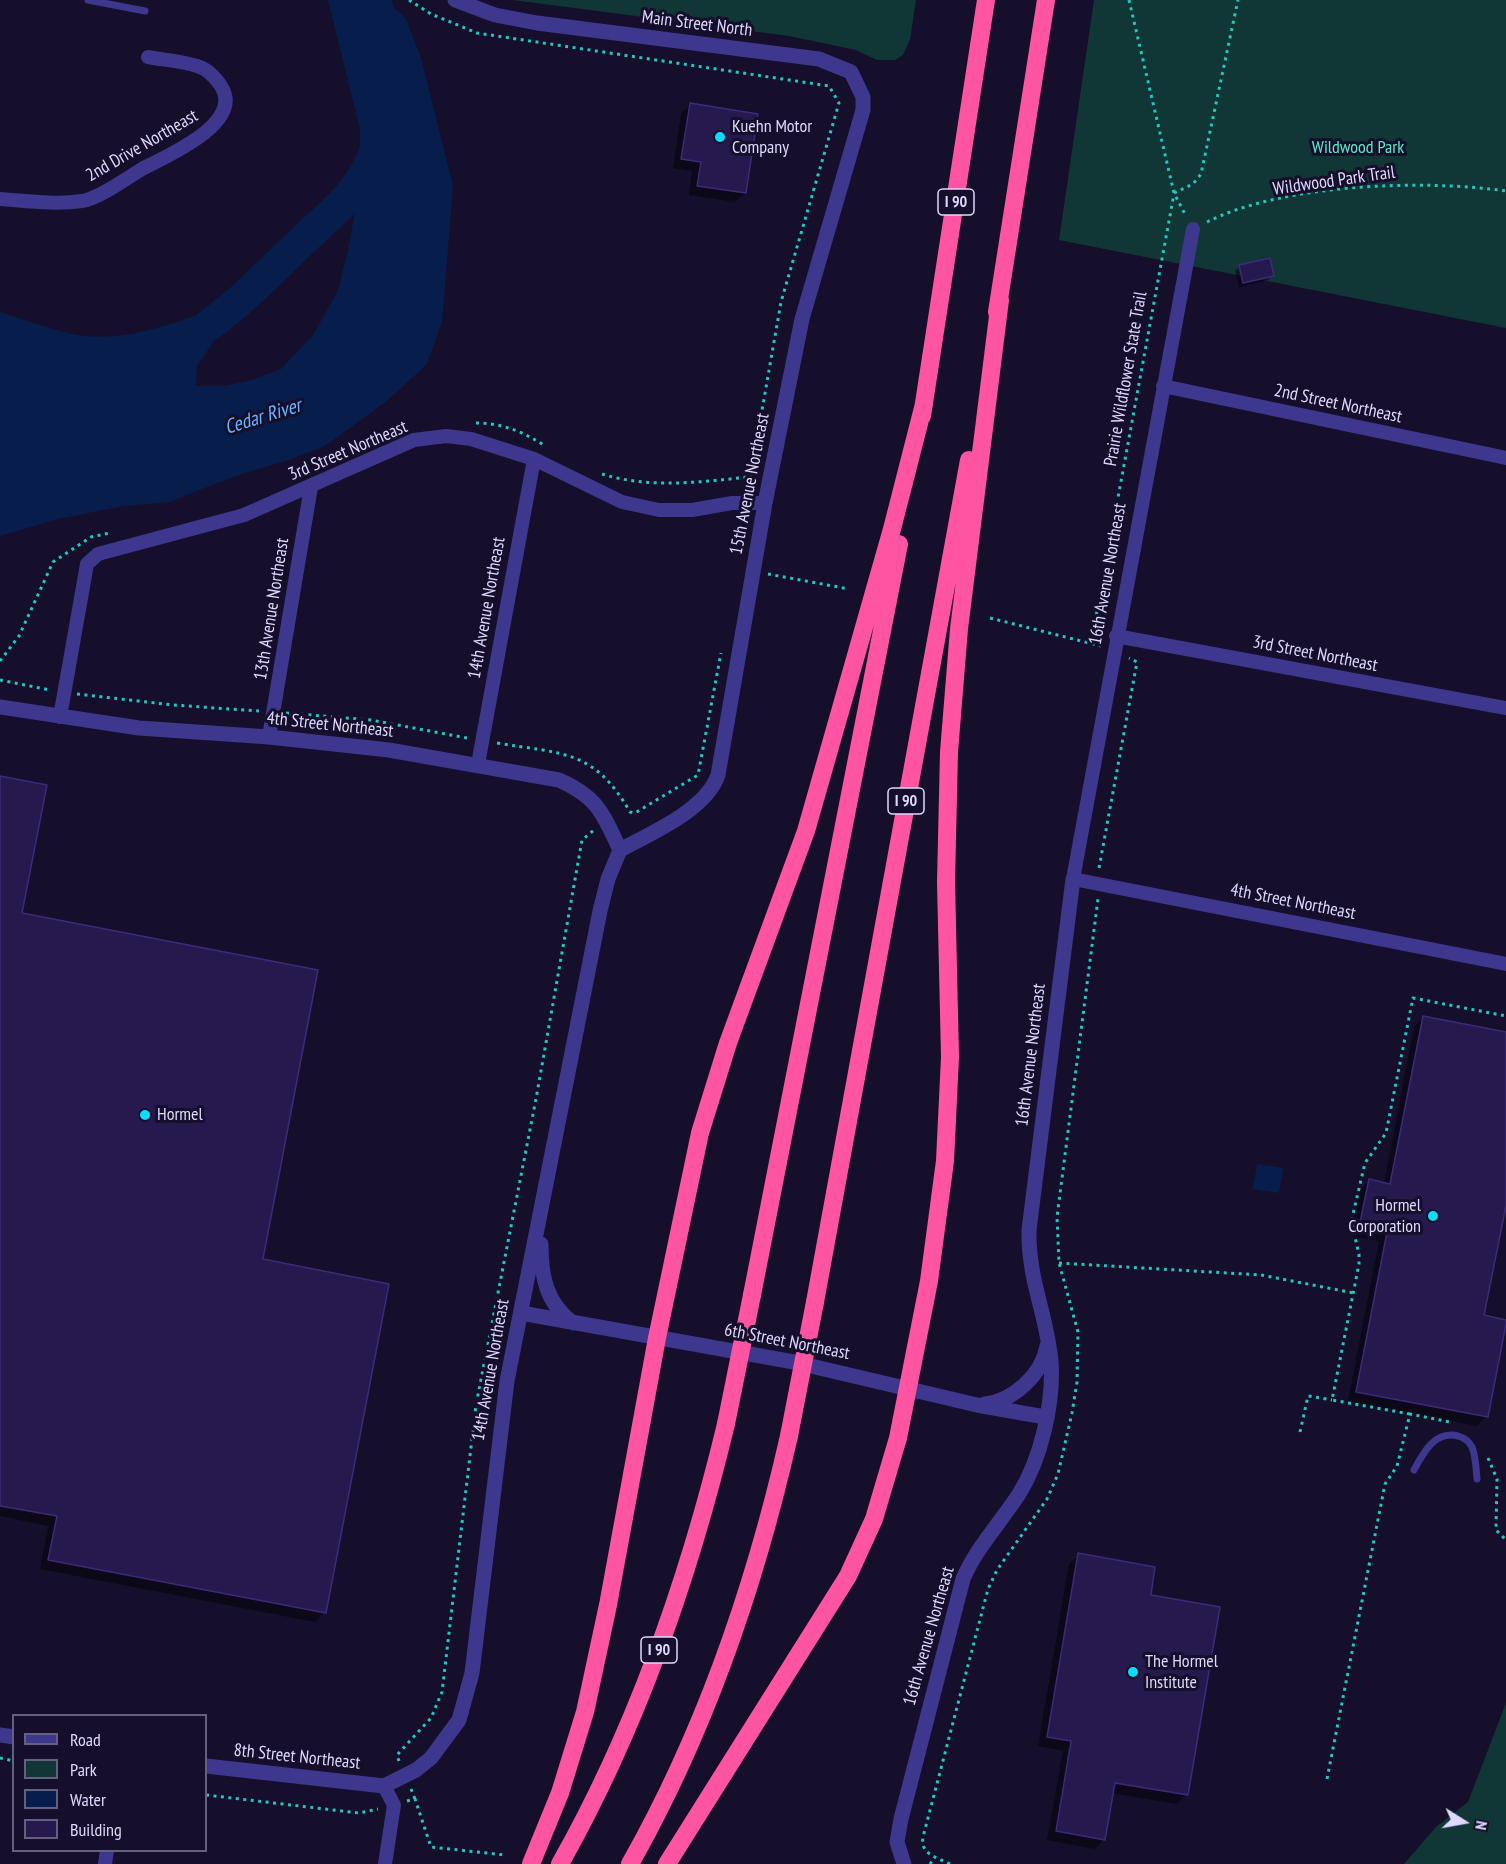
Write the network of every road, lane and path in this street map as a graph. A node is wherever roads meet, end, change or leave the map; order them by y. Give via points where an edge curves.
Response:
1 (88, 0) edge
2 (409, 0) edge
3 (455, 0) edge
4 (986, 0) edge
5 (1046, 0) edge
6 (1129, 0) edge
7 (1238, 0) edge
8 (145, 11) dead end
9 (148, 57) dead end
10 (857, 82) joint
11 (1506, 191) edge
12 (1174, 192) junction
13 (0, 199) edge
14 (1193, 230) junction
15 (1000, 300) junction
16 (1163, 386) junction
17 (924, 404) junction
18 (471, 423) dead end
19 (546, 447) dead end
20 (1506, 458) edge
21 (534, 459) junction
22 (591, 470) dead end
23 (310, 487) junction
24 (765, 503) junction
25 (113, 533) dead end
26 (753, 572) junction
27 (849, 589) dead end
28 (990, 618) dead end
29 (1115, 643) junction
30 (1091, 644) junction
31 (722, 649) dead end
32 (0, 661) edge
33 (0, 680) edge
34 (65, 693) junction
35 (0, 706) edge
36 (1506, 708) edge
37 (273, 712) junction
38 (60, 717) junction
39 (269, 737) junction
40 (483, 742) junction
41 (478, 764) junction
42 (586, 836) dead end
43 (620, 850) junction
44 (1100, 857) dead end
45 (1073, 879) junction
46 (1506, 964) edge
47 (1506, 1016) edge
48 (541, 1214) junction
49 (1059, 1263) dead end
50 (1353, 1293) junction
51 (521, 1313) junction
52 (573, 1323) junction
53 (657, 1338) junction
54 (1048, 1340) junction
55 (908, 1389) junction
56 (1332, 1400) junction
57 (977, 1405) junction
58 (1410, 1414) junction
59 (1045, 1417) junction
60 (1455, 1423) dead end
61 (1300, 1432) dead end
62 (1486, 1456) dead end
63 (1414, 1470) dead end
64 (1477, 1479) dead end
65 (1506, 1540) edge
66 (397, 1755) dead end
67 (207, 1766) edge
68 (1327, 1779) dead end
69 (384, 1786) junction
70 (207, 1795) edge
71 (394, 1805) junction
72 (505, 1855) dead end
73 (900, 1863) edge
74 (385, 1864) edge
75 (531, 1864) edge
76 (560, 1864) edge
77 (630, 1864) edge
78 (667, 1864) edge
79 (930, 1864) edge
80 (950, 1864) edge

1 - 8 lane
2 - 22 path via 431,15 477,33 829,86 839,102 781,302 749,477 641,483
3 - 10 street, Main Street North via 495,15 537,23 819,59 850,72
4 - 17 highway, I 90
5 - 15 highway, I 90
6 - 12 path
7 - 12 path via 1201,174 1193,184
9 - 13 street, 2nd Drive Northeast via 198,66 213,75 223,89 224,114 185,147 84,201
10 - 24 street, 15th Avenue Northeast via 863,97 860,125 802,319
11 - 14 path, Wildwood Park Trail via 1395,184 1298,196 1223,214
12 - 14 path
12 - 30 path, Prairie Wildflower State Trail
14 - 16 street, 16th Avenue Northeast
15 - 55 highway via 959,629 949,752 946,882 950,1057 945,1161 931,1270
15 - 77 highway, I 90, bridge via 789,1436 759,1560 739,1621 692,1740
16 - 20 street, 2nd Street Northeast
16 - 29 street, 16th Avenue Northeast
17 - 53 highway via 806,831 728,1043 700,1132
17 - 76 highway, I 90, bridge via 726,1424 691,1556 661,1645 606,1775
18 - 19 path via 493,423 529,435
21 - 23 street, 3rd Street Northeast via 471,440 435,437 414,440
21 - 24 street, 3rd Street Northeast via 622,502 659,510
21 - 40 street, 14th Avenue Northeast
23 - 34 street, 3rd Street Northeast via 244,515 98,555 87,564
23 - 37 street, 13th Avenue Northeast
24 - 26 street, 15th Avenue Northeast
25 - 32 path via 91,537 53,562 19,636
26 - 27 path
26 - 43 street, 15th Avenue Northeast via 714,788 700,803
28 - 30 path
29 - 30 path
29 - 36 street, 3rd Street Northeast
29 - 44 path via 1137,662
29 - 45 street, 16th Avenue Northeast
31 - 40 path via 698,775 635,813 630,812 599,770 575,756
33 - 34 path
34 - 37 path
34 - 38 street
35 - 38 street, 4th Street Northeast
37 - 39 street, 13th Avenue Northeast
37 - 40 path via 371,720
38 - 39 street, 4th Street Northeast via 139,729
39 - 41 street, 4th Street Northeast
40 - 41 street, 14th Avenue Northeast
41 - 43 street, 4th Street Northeast via 559,780 583,790 603,814
42 - 66 path via 582,840 480,1383 442,1692 431,1718
43 - 48 street, 14th Avenue Northeast via 600,911
45 - 46 street, 4th Street Northeast
45 - 54 street, 16th Avenue Northeast via 1029,1230 1032,1281
47 - 50 path via 1413,998 1386,1133 1365,1163 1353,1214 1359,1254
48 - 51 street, 14th Avenue Northeast
48 - 52 street via 543,1278 548,1295
49 - 50 path via 1261,1275
50 - 56 path
51 - 52 street, 6th Street Northeast
51 - 69 street, 14th Avenue Northeast via 498,1440 466,1703 459,1720 431,1758
52 - 53 street, 6th Street Northeast
53 - 55 street, 6th Street Northeast via 822,1368
53 - 75 highway via 585,1712 560,1793
54 - 57 street via 1041,1364 1023,1386 1002,1400
54 - 59 street, 16th Avenue Northeast via 1051,1363
55 - 57 street, 6th Street Northeast
55 - 78 highway via 885,1485 856,1560
56 - 58 path
56 - 61 path via 1308,1396
57 - 59 street, 6th Street Northeast
58 - 60 path
58 - 68 path via 1396,1466 1385,1484
59 - 73 street, 16th Avenue Northeast via 1027,1479 974,1553 963,1579 901,1819 897,1842
62 - 65 path via 1497,1479 1496,1530
63 - 64 lane via 1433,1442 1453,1435 1468,1440
67 - 69 street, 8th Street Northeast
69 - 71 street
70 - 71 path via 359,1813
71 - 72 path via 415,1799 431,1847
71 - 74 street
79 - 80 path via 935,1857

